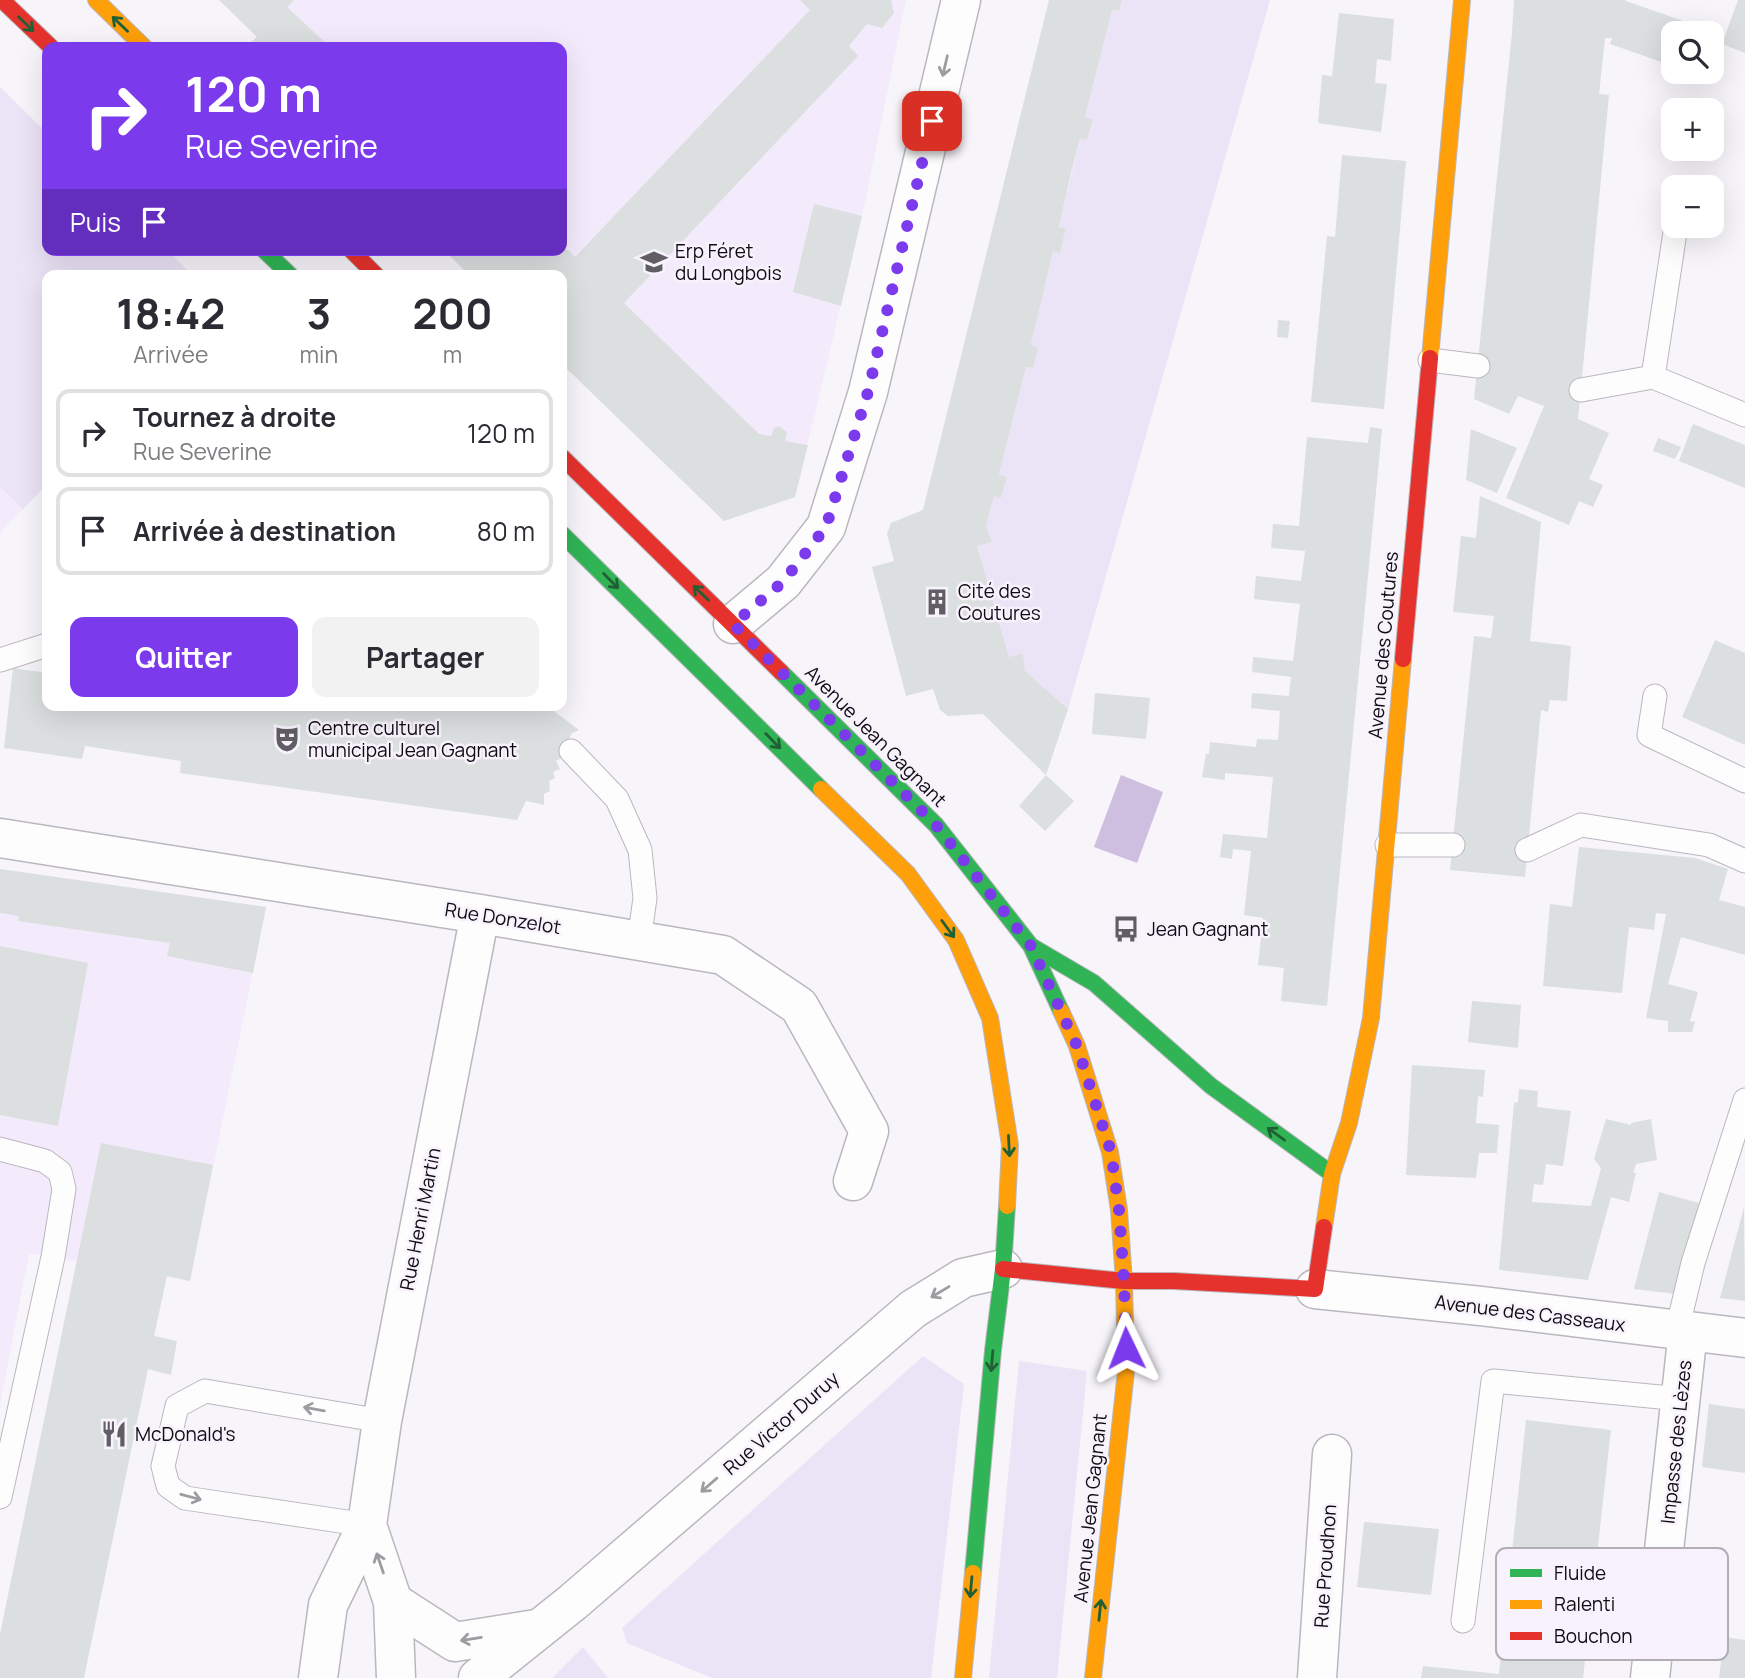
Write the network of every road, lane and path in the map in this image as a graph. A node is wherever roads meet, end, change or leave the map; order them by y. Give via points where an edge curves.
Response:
1 (2, 0) edge
2 (96, 0) edge
3 (961, 0) edge
4 (1462, 0) edge
5 (46, 42) edge
6 (139, 42) edge
7 (1674, 238) edge
8 (270, 256) edge
9 (357, 256) edge
10 (285, 270) edge
11 (371, 270) edge
12 (1430, 360) junction
13 (1478, 366) dead end
14 (1653, 377) junction
15 (1581, 390) dead end
16 (1745, 415) edge
17 (567, 462) edge
18 (567, 539) edge
19 (733, 624) junction
20 (42, 647) edge
21 (0, 660) edge
22 (1655, 696) dead end
23 (571, 751) dead end
24 (1745, 781) edge
25 (0, 838) edge
26 (1387, 845) junction
27 (1453, 845) dead end
28 (1527, 850) dead end
29 (1745, 861) edge
30 (480, 914) junction
31 (639, 941) junction
32 (1031, 946) junction
33 (1745, 1100) edge
34 (0, 1149) edge
35 (1332, 1174) junction
36 (853, 1181) dead end
37 (1003, 1269) junction
38 (1124, 1281) junction
39 (1315, 1289) junction
40 (1682, 1331) junction
41 (1745, 1338) edge
42 (1681, 1399) junction
43 (382, 1421) junction
44 (1332, 1454) dead end
45 (0, 1497) edge
46 (367, 1525) junction
47 (1664, 1548) edge
48 (393, 1602) junction
49 (1463, 1621) dead end
50 (538, 1629) junction
51 (1652, 1660) edge
52 (318, 1678) edge
53 (396, 1678) edge
54 (478, 1678) edge
55 (963, 1678) edge
56 (1093, 1678) edge
57 (1317, 1678) edge
58 (1650, 1678) edge

1 -> 5 main road
6 -> 2 main road
3 -> 19 street via 868,392 826,527 783,582
4 - 12 main road, Avenue des Coutures
7 - 14 lane
8 - 10 main road
9 - 11 main road
12 - 13 lane
12 - 26 main road, Avenue des Coutures
14 - 15 lane
14 - 16 lane
19 -> 17 main road, Avenue Jean Gagnant
18 -> 37 main road via 908,874 956,940 990,1018 1010,1145
19 - 32 main road, Avenue Jean Gagnant via 936,825
20 - 21 lane
22 - 24 lane via 1649,735
23 - 31 lane via 617,799 640,850 645,898
25 - 30 street, Rue Donzelot
26 - 27 lane
26 - 35 main road, Avenue des Coutures via 1371,1018 1349,1123
28 - 29 lane via 1581,825 1709,845
30 - 31 street, Rue Donzelot
30 - 43 street, Rue Henri Martin
31 - 36 street, Rue Donzelot via 723,955 799,1006 869,1132
35 -> 32 main road via 1210,1086 1094,983
32 - 38 main road, Avenue Jean Gagnant via 1077,1046 1111,1152
33 - 40 lane via 1693,1263
34 - 45 lane via 45,1161 60,1172 64,1189
35 - 39 main road, Avenue des Coutures
37 - 38 main road, Rue Victor Duruy
37 -> 50 street, Rue Victor Duruy via 963,1278 913,1309
37 -> 55 main road
38 - 39 main road, Rue Victor Duruy
56 -> 38 main road, Avenue Jean Gagnant via 1126,1371
39 - 40 street, Avenue des Casseaux
40 - 41 street, Avenue des Casseaux
40 - 42 street, Impasse des Lèzes
42 - 47 street, Impasse des Lèzes
42 - 49 lane via 1493,1381
43 - 46 street, Rue Henri Martin
43 -> 46 lane via 205,1391 177,1406 163,1466 168,1486 185,1498
44 - 57 street, Rue Proudhon
48 -> 46 street, Rue Henri Martin
46 - 52 street, Rue Henri Martin via 328,1605
50 -> 48 street via 455,1642
48 - 53 street, Rue Henri Martin
50 - 54 street, Rue Victor Duruy
51 - 58 street, Impasse des Lèzes

